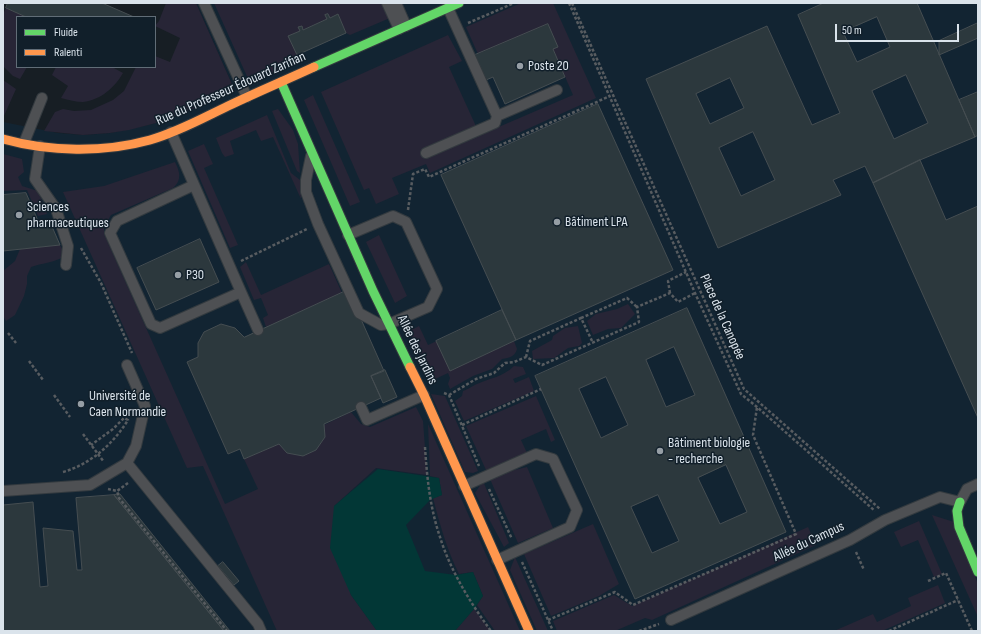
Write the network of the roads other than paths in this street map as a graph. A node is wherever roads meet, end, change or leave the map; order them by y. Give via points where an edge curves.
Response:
1 (204, 3) edge
2 (387, 3) edge
3 (396, 3) edge
4 (459, 3) edge
5 (448, 8) junction
6 (403, 28) junction
7 (281, 82) junction
8 (557, 90) dead end
9 (247, 97) junction
10 (42, 98) dead end
11 (497, 116) junction
12 (171, 132) junction
13 (3, 139) edge
14 (24, 143) junction
15 (40, 146) junction
16 (312, 152) junction
17 (426, 153) dead end
18 (194, 185) junction
19 (348, 235) junction
20 (66, 265) dead end
21 (241, 292) junction
22 (389, 324) junction
23 (258, 330) dead end
24 (130, 362) road end
25 (424, 395) junction
26 (361, 407) dead end
27 (127, 462) junction
28 (978, 484) edge
29 (464, 486) junction
30 (3, 491) edge
31 (960, 502) junction
32 (497, 560) junction
33 (978, 572) edge
34 (671, 620) road end
35 (261, 631) edge
36 (529, 631) edge

1 - 9 lane
2 - 6 lane
3 - 6 lane
4 - 5 street, Rue du Professeur Édouard Zarifian
5 - 6 street, Rue du Professeur Édouard Zarifian
5 - 11 lane
6 - 7 street, Rue du Professeur Édouard Zarifian
7 - 9 street, Rue du Professeur Édouard Zarifian
7 - 16 street, Allée des Jardins
8 - 11 lane
9 - 12 street, Rue du Professeur Édouard Zarifian
10 - 14 lane
11 - 17 lane via 495,123
12 - 15 street, Rue du Professeur Édouard Zarifian via 150,140 116,147
12 - 18 lane
13 - 14 street, Rue du Professeur Édouard Zarifian
14 - 15 street, Rue du Professeur Édouard Zarifian
15 - 20 lane via 35,179 56,209 68,246
16 - 19 street, Allée des Jardins
16 - 22 lane via 306,192 318,224 359,313 381,325
18 - 21 lane
18 - 21 lane via 117,221 110,233 151,324 160,328
19 - 22 street, Allée des Jardins
19 - 22 lane via 393,216 406,222 437,289 428,307
21 - 23 lane
22 - 25 street, Allée des Jardins
24 - 27 lane via 145,406 136,446
25 - 26 lane via 367,420
25 - 29 street, Allée des Jardins
27 - 30 lane via 90,484
27 - 35 lane
28 - 31 lane via 967,489
29 - 32 street, Allée des Jardins
29 - 32 lane via 536,454 553,458 577,510 570,527
31 - 33 street via 957,511 959,527
31 - 34 lane, Allée du Campus via 940,497 884,516 850,540
32 - 36 street, Allée des Jardins

